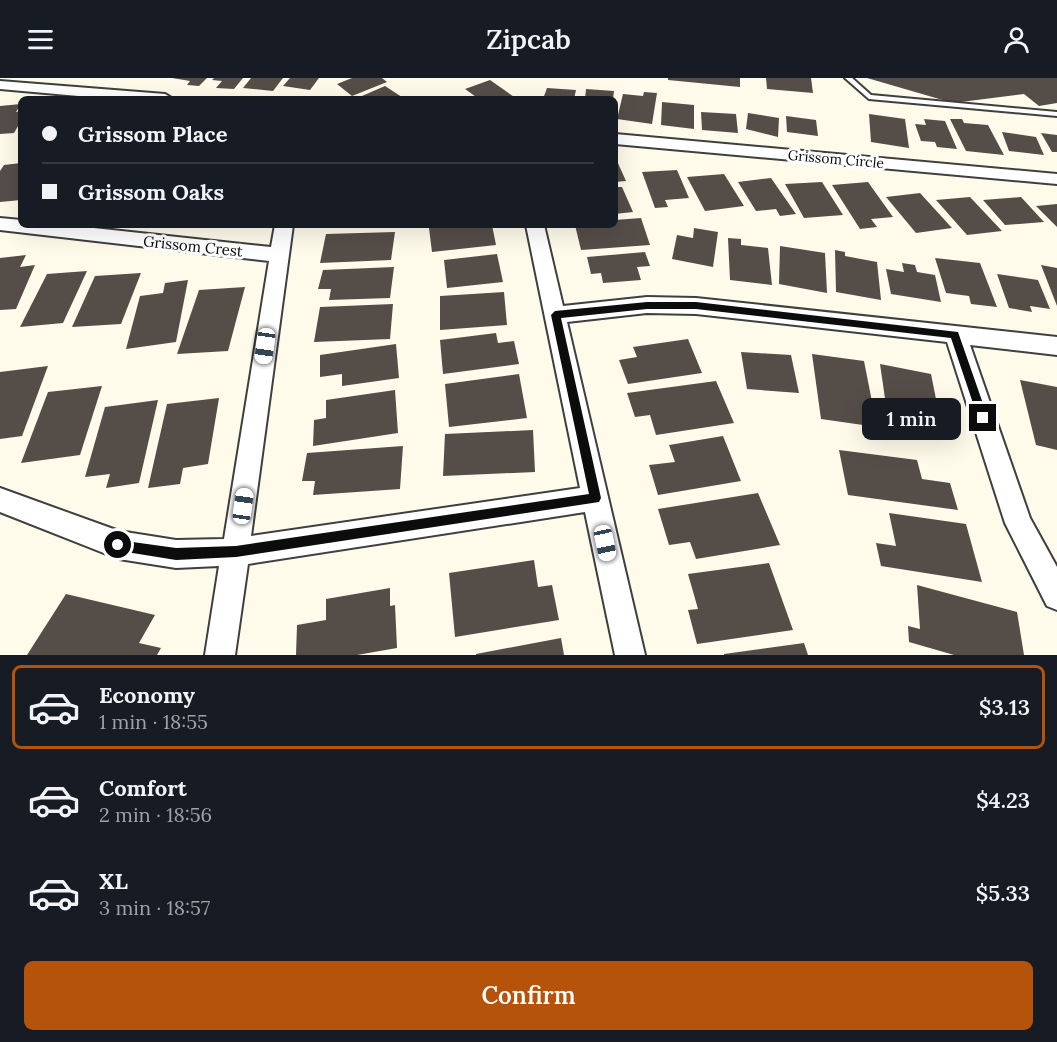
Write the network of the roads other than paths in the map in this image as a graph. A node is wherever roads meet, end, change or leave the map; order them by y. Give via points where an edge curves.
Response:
1 (848, 78) edge
2 (0, 85) edge
3 (130, 96) edge
4 (1057, 114) edge
5 (618, 140) edge
6 (1057, 179) edge
7 (0, 224) edge
8 (18, 226) edge
9 (36, 228) edge
10 (283, 228) edge
11 (536, 228) edge
12 (278, 255) junction
13 (555, 315) junction
14 (955, 334) junction
15 (1057, 345) edge
16 (595, 498) junction
17 (0, 500) edge
18 (236, 552) junction
19 (1057, 596) edge
20 (220, 655) edge
21 (630, 655) edge

1 - 4 lane via 869,98
2 - 3 street
5 - 6 street, Grissom Circle
7 - 8 street, Grissom Crest
9 - 12 street, Grissom Crest
10 - 12 street
11 - 13 street
12 - 18 street
13 - 14 street via 647,305 696,306
13 - 16 street
14 - 15 street
14 - 19 street via 1018,523
16 - 18 street
16 - 21 street
17 - 18 street via 118,545 176,554
18 - 20 street

